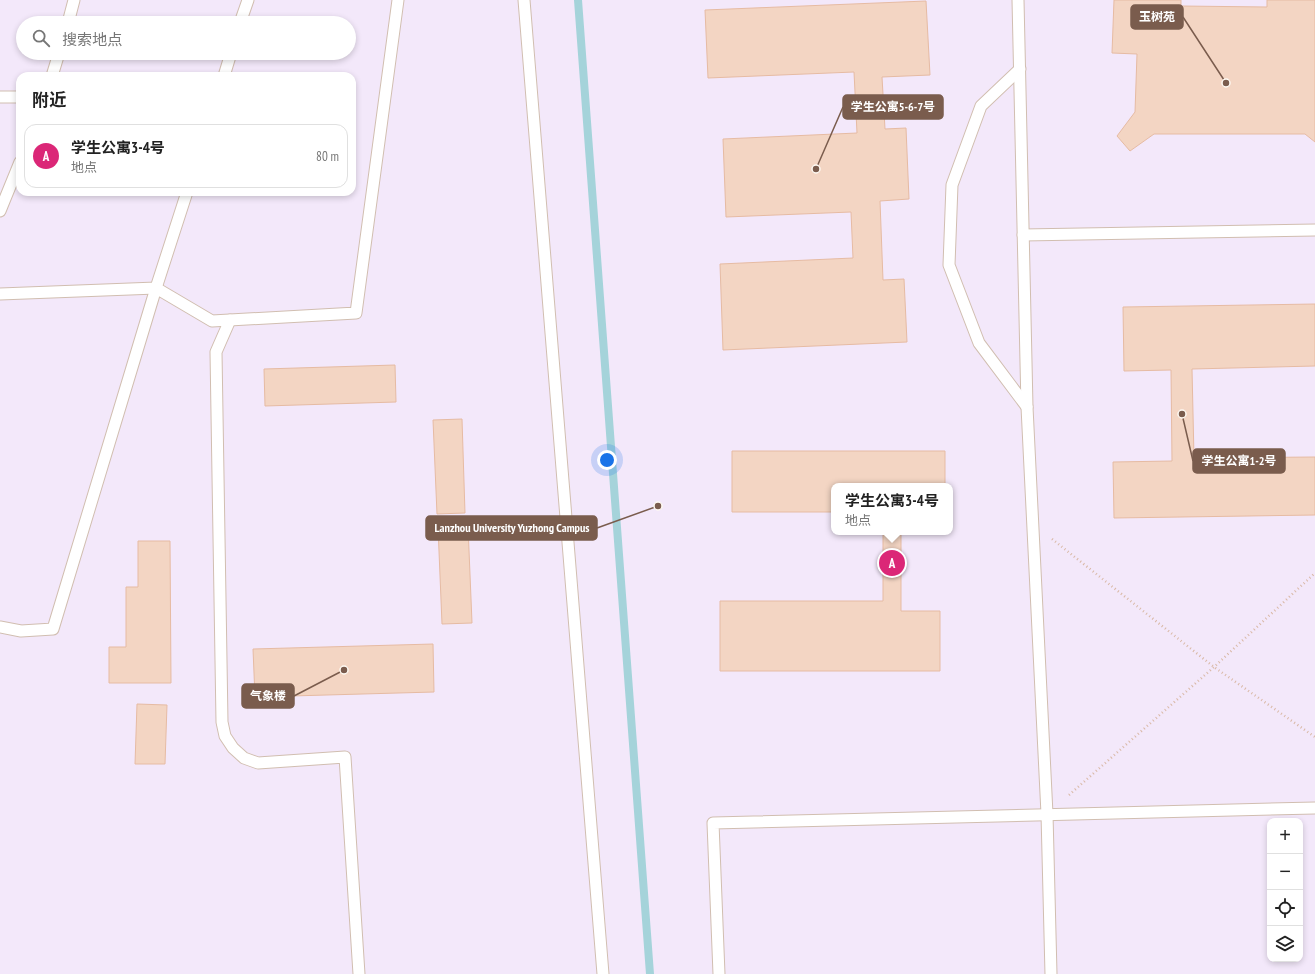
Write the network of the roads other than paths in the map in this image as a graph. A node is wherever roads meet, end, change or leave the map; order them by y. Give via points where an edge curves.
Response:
1 (74, 0) edge
2 (248, 0) edge
3 (398, 0) edge
4 (524, 0) edge
5 (1018, 0) edge
6 (70, 16) edge
7 (242, 16) edge
8 (57, 60) edge
9 (229, 60) edge
10 (1020, 69) junction
11 (53, 72) edge
12 (225, 72) edge
13 (0, 97) edge
14 (16, 97) edge
15 (16, 172) edge
16 (186, 196) edge
17 (0, 211) edge
18 (1315, 230) edge
19 (1023, 235) junction
20 (156, 288) junction
21 (0, 294) edge
22 (230, 320) junction
23 (1027, 407) junction
24 (0, 627) edge
25 (1315, 808) edge
26 (1047, 814) junction
27 (359, 974) edge
28 (603, 974) edge
29 (719, 974) edge
30 (1051, 974) edge

1 - 6 lane
2 - 7 lane
3 - 22 lane via 356,313
4 - 28 lane
5 - 10 lane
8 - 11 lane
9 - 12 lane
10 - 19 lane
10 - 23 lane via 981,106 952,185 949,265 979,343
13 - 14 lane
15 - 17 lane
16 - 20 lane
18 - 19 lane
19 - 23 lane
20 - 21 lane
20 - 22 lane via 212,321
20 - 24 lane via 53,628 21,631
22 - 27 lane via 216,352 222,722 233,748 244,758 258,763 345,757
23 - 26 lane
25 - 26 lane
26 - 29 lane via 713,823
26 - 30 lane

